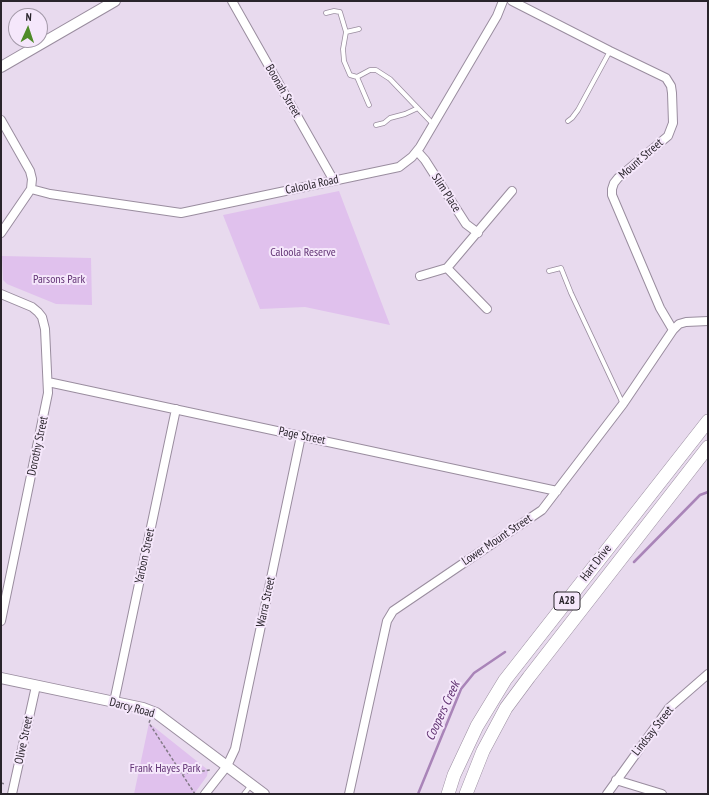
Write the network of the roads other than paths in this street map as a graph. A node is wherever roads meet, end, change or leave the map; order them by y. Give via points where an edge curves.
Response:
1 (115, 1) edge
2 (232, 1) edge
3 (503, 1) edge
4 (512, 1) edge
5 (326, 13) dead end
6 (359, 29) dead end
7 (346, 32) junction
8 (610, 51) junction
9 (1, 67) edge
10 (357, 76) junction
11 (368, 105) dead end
12 (418, 108) junction
13 (1, 120) edge
14 (568, 121) dead end
15 (433, 124) junction
16 (376, 125) dead end
17 (417, 151) junction
18 (334, 181) junction
19 (31, 189) junction
20 (512, 191) dead end
21 (478, 233) junction
22 (1, 234) edge
23 (447, 268) junction
24 (549, 271) dead end
25 (420, 276) dead end
26 (1, 294) edge
27 (487, 309) dead end
28 (708, 321) edge
29 (673, 330) junction
30 (48, 382) junction
31 (623, 404) junction
32 (176, 409) junction
33 (708, 421) edge
34 (301, 436) junction
35 (708, 447) edge
36 (557, 491) junction
37 (1, 621) edge
38 (708, 674) edge
39 (1, 678) edge
40 (36, 686) junction
41 (114, 702) junction
42 (227, 766) junction
43 (616, 780) junction
44 (251, 785) junction
45 (12, 794) edge
46 (205, 794) edge
47 (244, 794) edge
48 (264, 794) edge
49 (349, 794) edge
50 (448, 794) edge
51 (466, 794) edge
52 (607, 794) edge
53 (662, 794) edge

1 - 9 street
2 - 18 street, Boonah Street
3 - 15 street, Caloola Road via 497,16
4 - 8 street, Mount Street
5 - 7 lane via 340,12
6 - 7 lane
7 - 10 lane via 344,62 350,75
8 - 14 lane via 578,110
8 - 29 street, Mount Street via 666,78 671,86 673,124 668,136 618,178 614,183 612,195 660,308
10 - 11 lane
10 - 12 lane via 370,70 381,72
12 - 15 lane
12 - 16 lane
13 - 19 street via 32,175
15 - 17 street, Caloola Road
17 - 18 street, Caloola Road via 399,167
17 - 21 street, Slim Place via 466,224
18 - 19 street, Caloola Road via 181,213
19 - 22 street
20 - 21 street
21 - 23 street
23 - 25 street
23 - 27 street
24 - 31 lane via 561,268
26 - 30 street, Dorothy Street via 32,307 42,318
28 - 29 street via 686,322
29 - 31 street, Lower Mount Street
30 - 32 street, Page Street
30 - 37 street, Dorothy Street via 48,399
31 - 36 street, Lower Mount Street
32 - 34 street, Page Street
32 - 41 street, Yarbon Street
33 - 50 highway, Hart Drive / A28 via 501,686 468,744
34 - 36 street, Page Street
34 - 42 street, Warra Street via 235,749
35 - 51 highway, Hart Drive / A28 via 506,708 483,751
36 - 49 street, Lower Mount Street via 542,510 389,615
38 - 43 street, Lindsay Street via 669,708
39 - 40 street, Darcy Road
40 - 41 street, Darcy Road
40 - 45 street, Olive Street
41 - 42 street, Darcy Road via 156,713
42 - 44 street, Darcy Road
42 - 46 street, Warra Street
43 - 52 street, Lindsay Street
43 - 53 street
44 - 47 lane
44 - 48 street, Darcy Road

